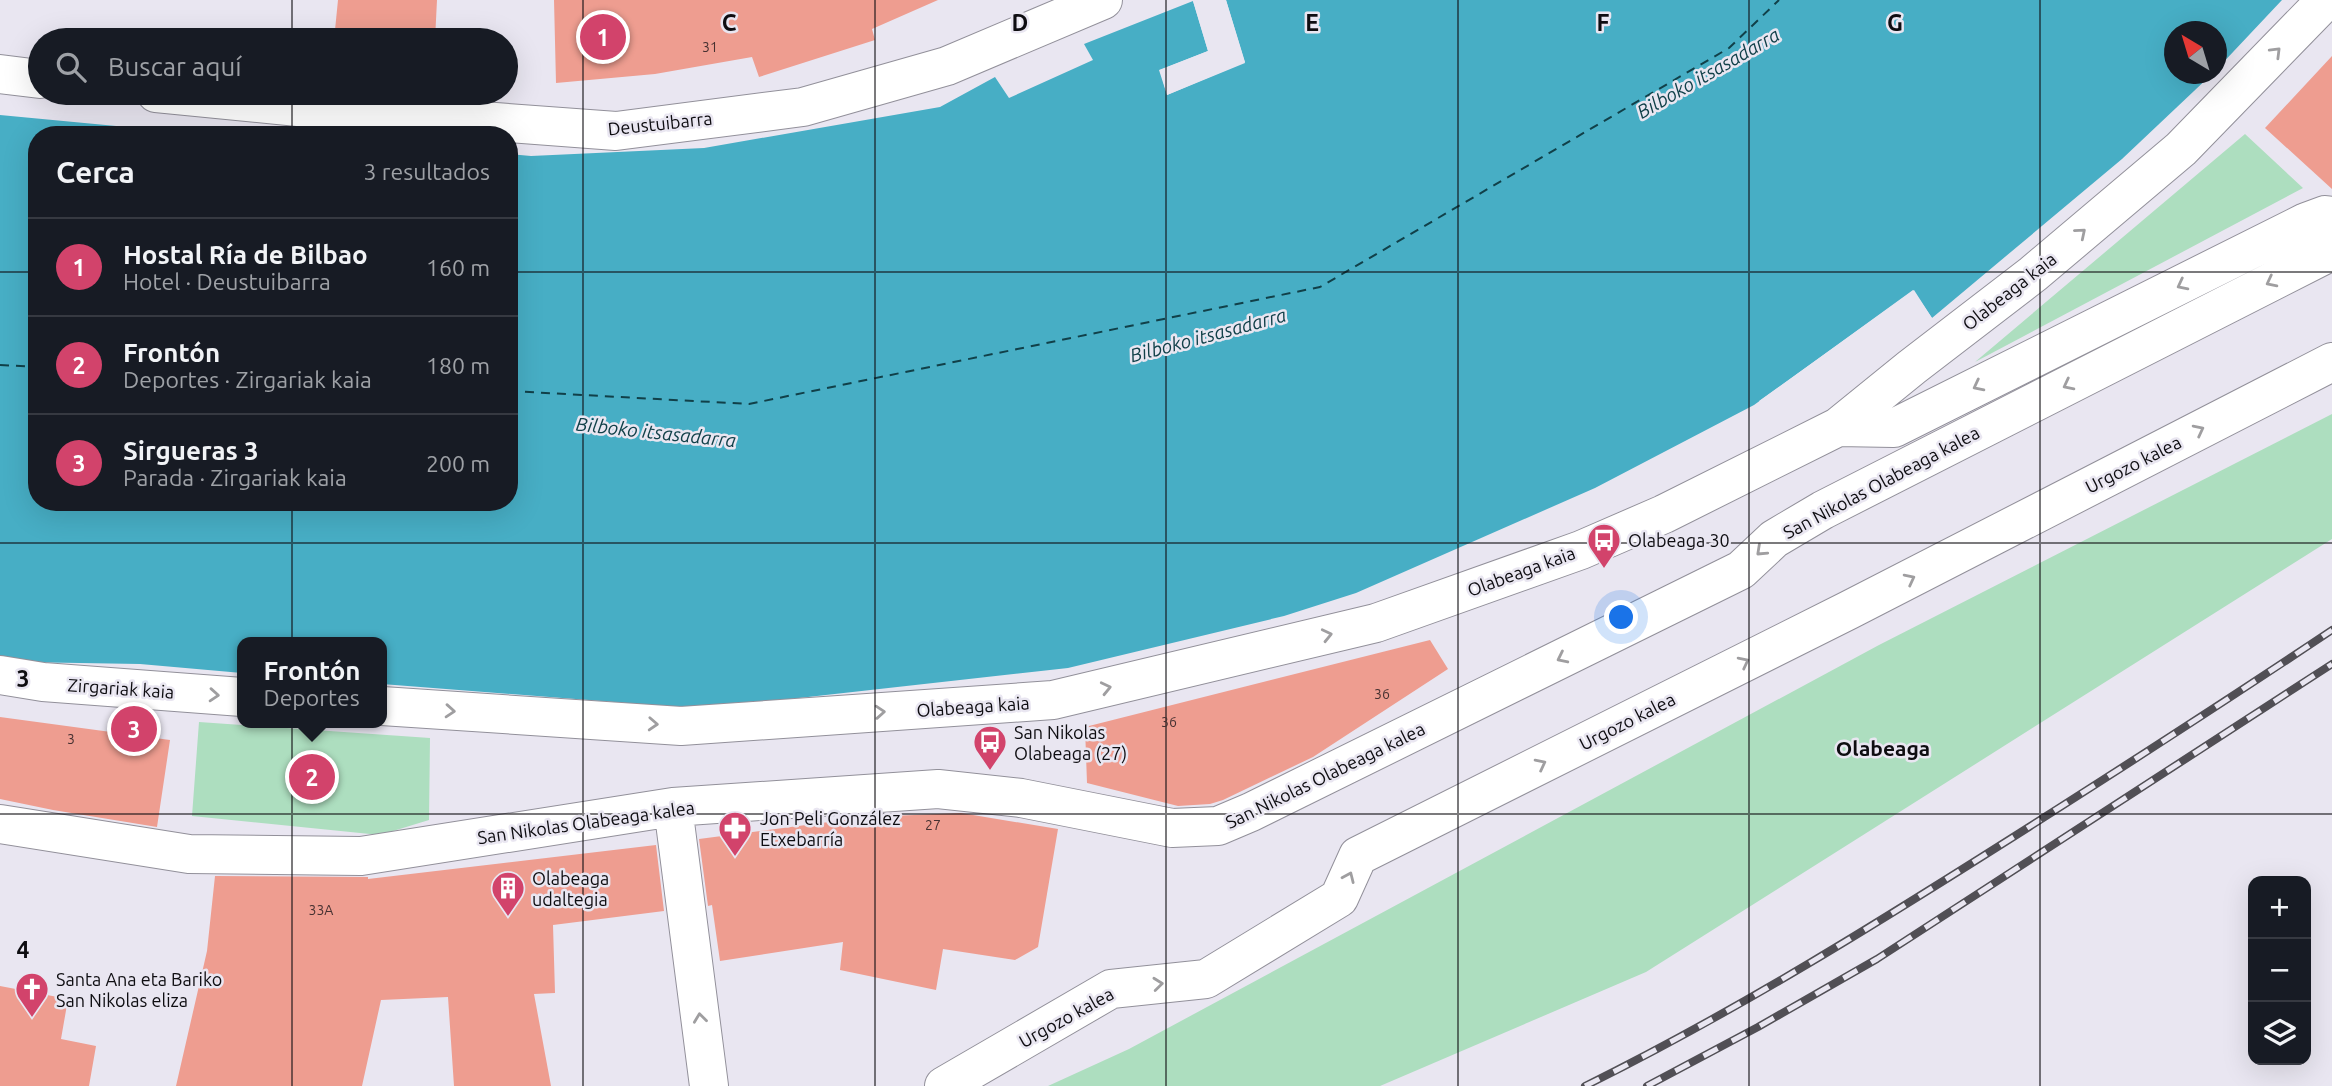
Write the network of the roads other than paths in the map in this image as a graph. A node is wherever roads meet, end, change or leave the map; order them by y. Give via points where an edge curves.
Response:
1 (1103, 0) edge
2 (2326, 0) edge
3 (0, 74) edge
4 (28, 78) edge
5 (278, 105) edge
6 (2332, 216) edge
7 (2332, 251) edge
8 (2332, 362) edge
9 (1838, 427) junction
10 (0, 676) edge
11 (237, 697) edge
12 (387, 706) edge
13 (673, 807) junction
14 (0, 824) edge
15 (709, 1086) edge
16 (944, 1086) edge

1 - 5 street, Deustuibarra via 947,65 803,107 616,131
9 -> 2 street, Olabeaga kaia via 2033,274 2181,149
3 - 4 street
6 -> 9 street via 2306,222 1894,428
7 -> 13 street, San Nikolas Olabeaga kalea via 1823,510 1774,539 1741,570 1217,826 1172,828 1021,798 938,789
16 -> 8 street, Urgozo kalea via 1111,989 1206,979 1339,898 1358,856
12 -> 9 street, Olabeaga kaia via 681,726 1053,700 1376,623 1581,550
10 -> 11 street, Zirgariak kaia
13 - 14 street, San Nikolas Olabeaga kalea via 361,856 189,854
15 -> 13 street

